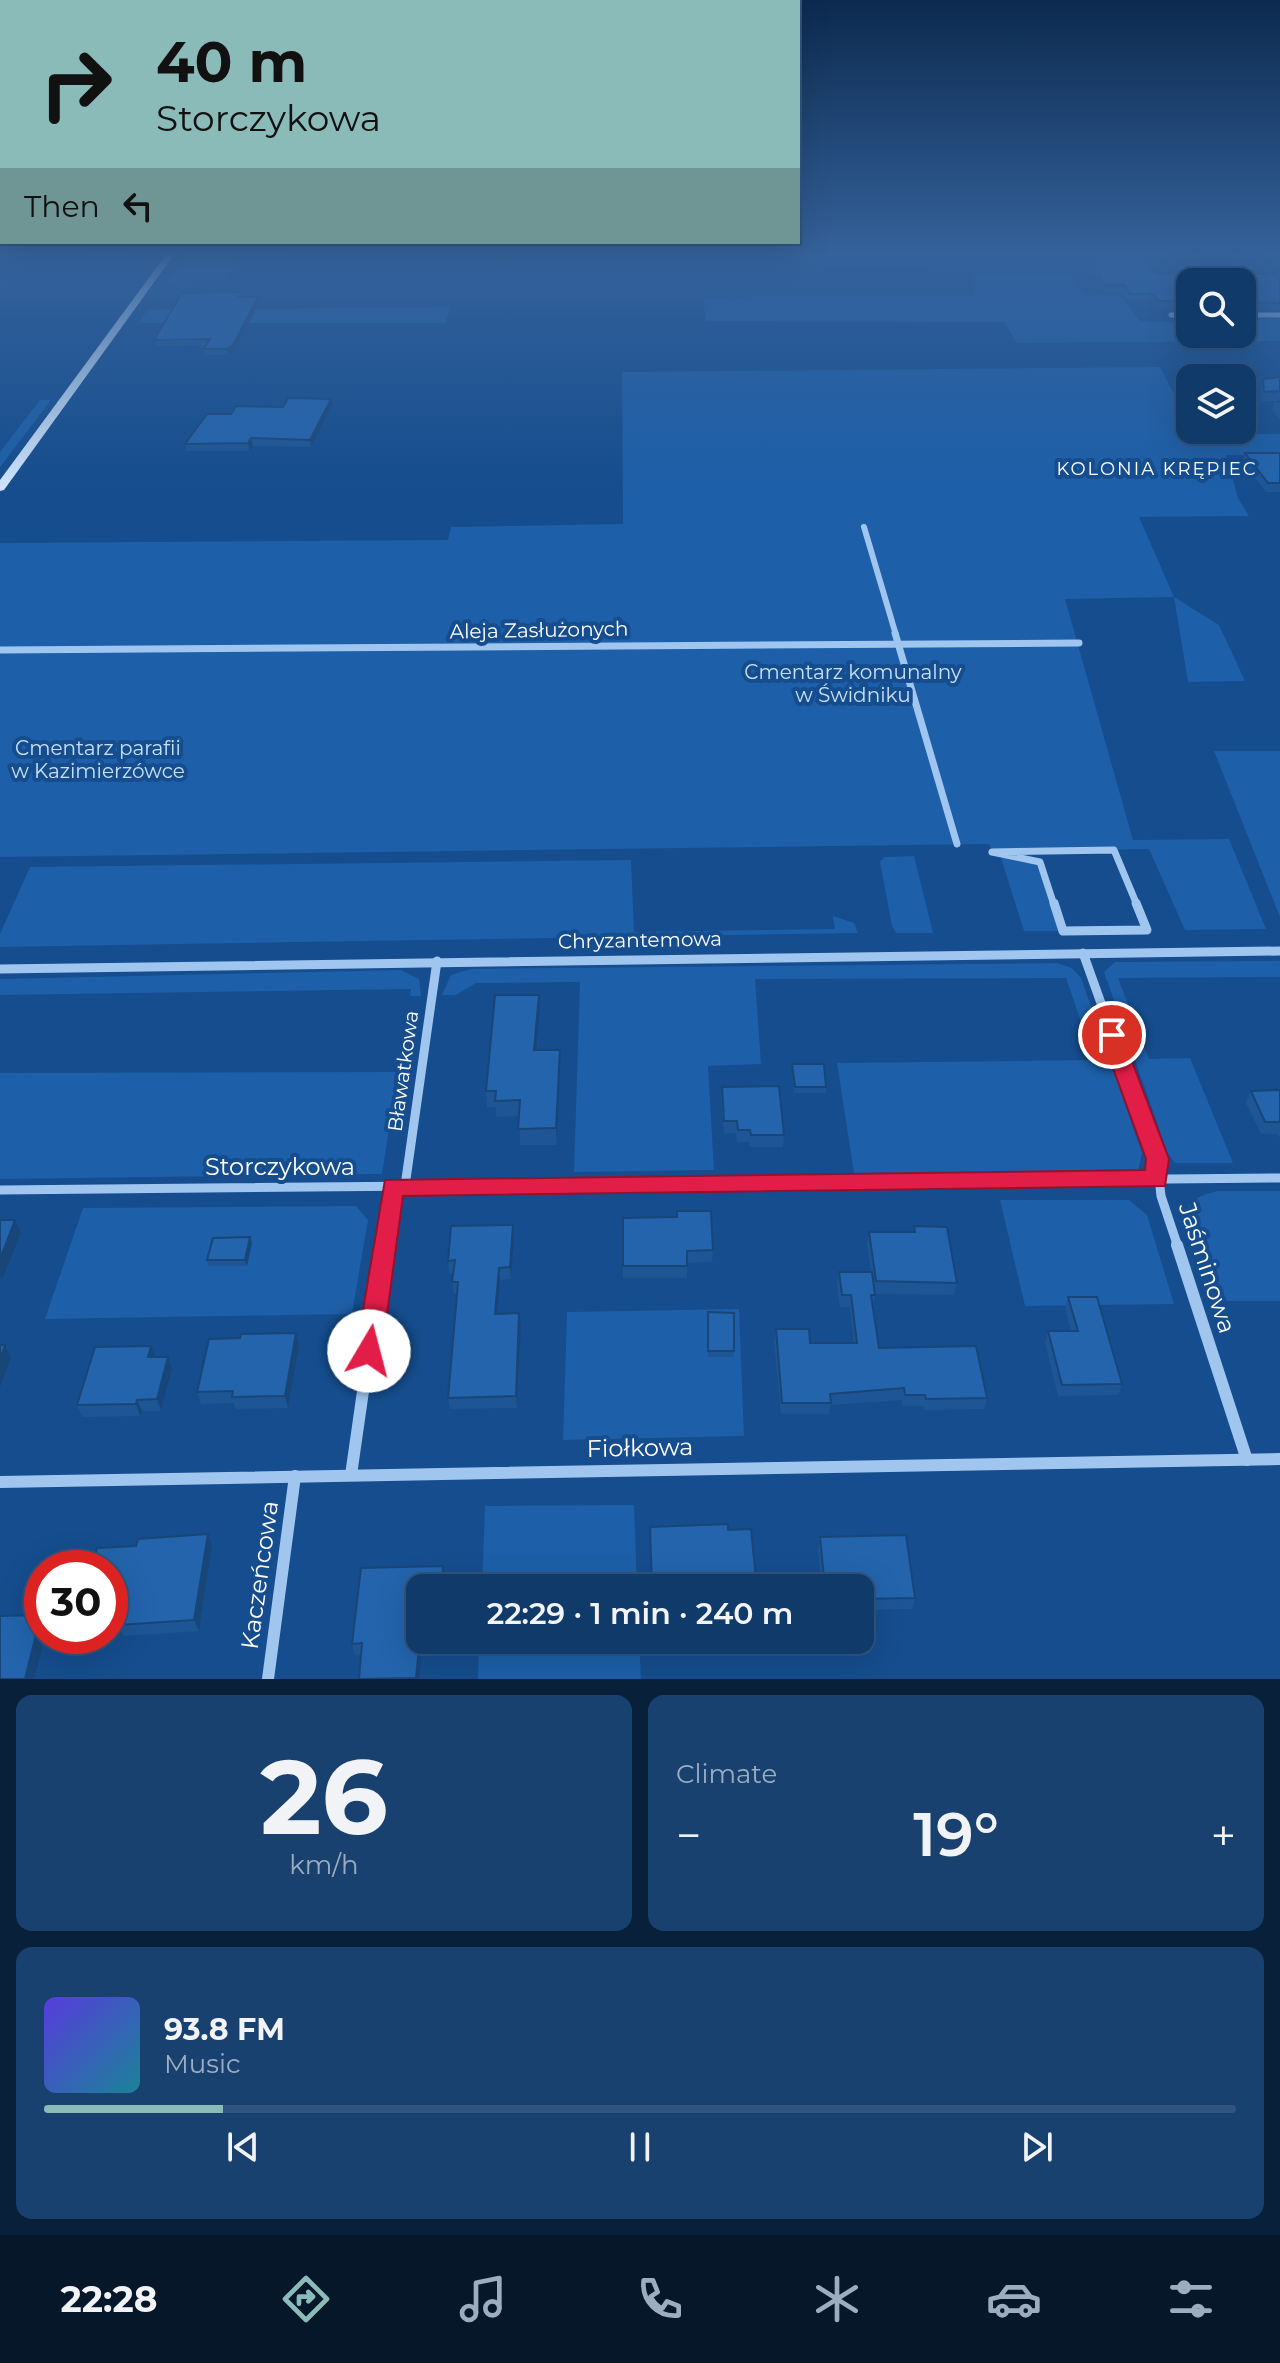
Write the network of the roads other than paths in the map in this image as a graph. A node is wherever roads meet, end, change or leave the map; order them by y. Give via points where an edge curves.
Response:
1 (115, 330) edge
2 (0, 488) edge
3 (864, 527) dead end
4 (896, 642) junction
5 (1079, 643) dead end
6 (0, 650) edge
7 (957, 844) dead end
8 (1063, 931) joint
9 (1280, 951) edge
10 (1083, 953) junction
11 (437, 961) junction
12 (0, 969) edge
13 (1280, 1178) edge
14 (1156, 1179) junction
15 (399, 1186) junction
16 (0, 1190) edge
17 (1280, 1459) edge
18 (1247, 1460) junction
19 (351, 1475) junction
20 (295, 1476) junction
21 (0, 1482) edge
22 (268, 1679) edge

1 - 2 street
3 - 4 street
4 - 5 street, Aleja Zasłużonych
4 - 6 street, Aleja Zasłużonych
4 - 7 street
8 - 8 street via 1040,862 1031,857 1001,858 992,852 1114,850 1147,930
9 - 10 street, Chryzantemowa
10 - 11 street, Chryzantemowa
10 - 14 street, Jaśminowa via 1157,1159
11 - 12 street, Chryzantemowa
11 - 15 street, Bławatkowa
13 - 14 street, Storczykowa
14 - 15 street, Storczykowa
14 - 18 street, Jaśminowa
15 - 16 street, Storczykowa
15 - 19 street, Bławatkowa
17 - 18 street, Fiołkowa
18 - 19 street, Fiołkowa
19 - 20 street, Fiołkowa
20 - 21 street, Fiołkowa
20 - 22 street, Kaczeńcowa

